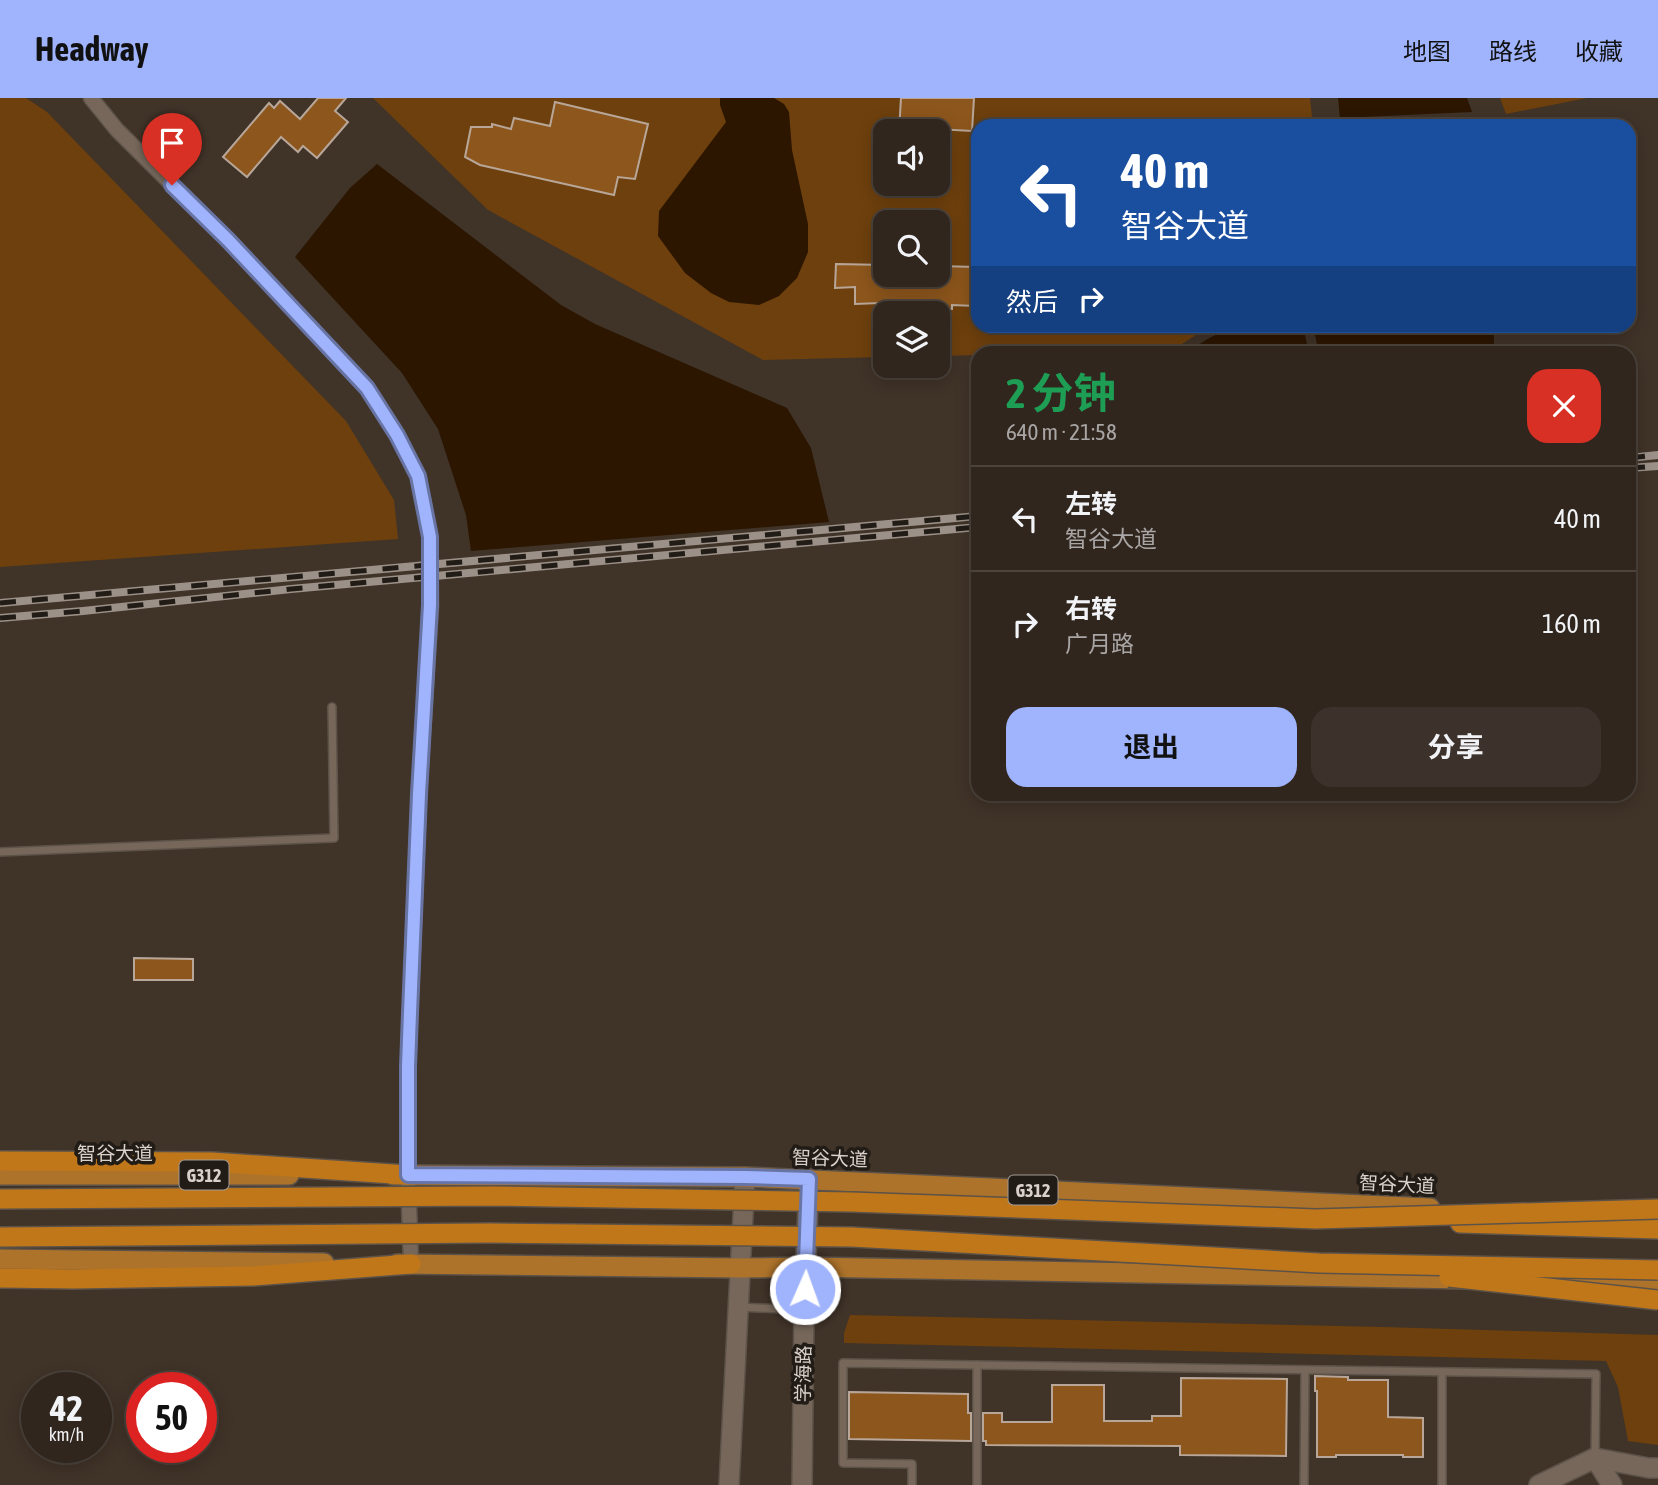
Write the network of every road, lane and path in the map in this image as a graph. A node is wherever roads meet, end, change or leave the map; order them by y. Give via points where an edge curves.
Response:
1 (91, 98) edge
2 (332, 707) dead end
3 (0, 852) edge
4 (0, 1161) edge
5 (0, 1175) edge
6 (408, 1175) junction
7 (745, 1177) junction
8 (809, 1179) junction
9 (0, 1199) edge
10 (1658, 1209) edge
11 (1658, 1216) edge
12 (1317, 1219) junction
13 (1658, 1228) edge
14 (0, 1237) edge
15 (0, 1259) edge
16 (1319, 1263) junction
17 (411, 1264) junction
18 (806, 1267) junction
19 (740, 1268) junction
20 (1658, 1270) edge
21 (0, 1278) edge
22 (1658, 1285) edge
23 (1658, 1300) edge
24 (738, 1307) junction
25 (804, 1310) junction
26 (977, 1365) junction
27 (1305, 1370) junction
28 (1442, 1372) junction
29 (1595, 1458) junction
30 (1658, 1468) edge
31 (729, 1485) edge
32 (802, 1485) edge
33 (912, 1485) edge
34 (977, 1485) edge
35 (1304, 1485) edge
36 (1441, 1485) edge
37 (1539, 1485) edge
38 (1612, 1485) edge

1 - 6 street via 367,388 418,476 430,537 430,605 410,1013
2 - 3 lane via 334,838
4 - 6 highway via 212,1162
5 - 6 main road, 智谷大道 / G312
6 - 7 main road, 智谷大道 / G312
6 - 17 street
7 - 8 main road, 智谷大道 / G312
7 - 19 main road
8 - 11 main road, 智谷大道 / G312
8 - 18 main road, 学海路
9 - 12 highway, 智谷大道 / G312, bridge via 492,1196 851,1202
10 - 12 highway, bridge
12 - 13 highway, 智谷大道 / G312, bridge
14 - 16 highway, bridge via 489,1233 852,1237
15 - 17 main road
16 - 20 highway, bridge
16 - 23 highway, bridge
17 - 19 main road
17 - 21 highway via 253,1276
18 - 19 main road
18 - 22 main road
18 - 25 main road, 学海路
19 - 24 main road
24 - 25 lane
24 - 31 main road
25 - 32 main road, 学海路
26 - 27 lane
26 - 33 lane via 843,1363 843,1464 912,1464
26 - 34 lane
27 - 28 lane
27 - 35 lane
28 - 29 lane via 1596,1374
28 - 36 lane
29 - 30 main road
29 - 37 main road
29 - 38 main road

